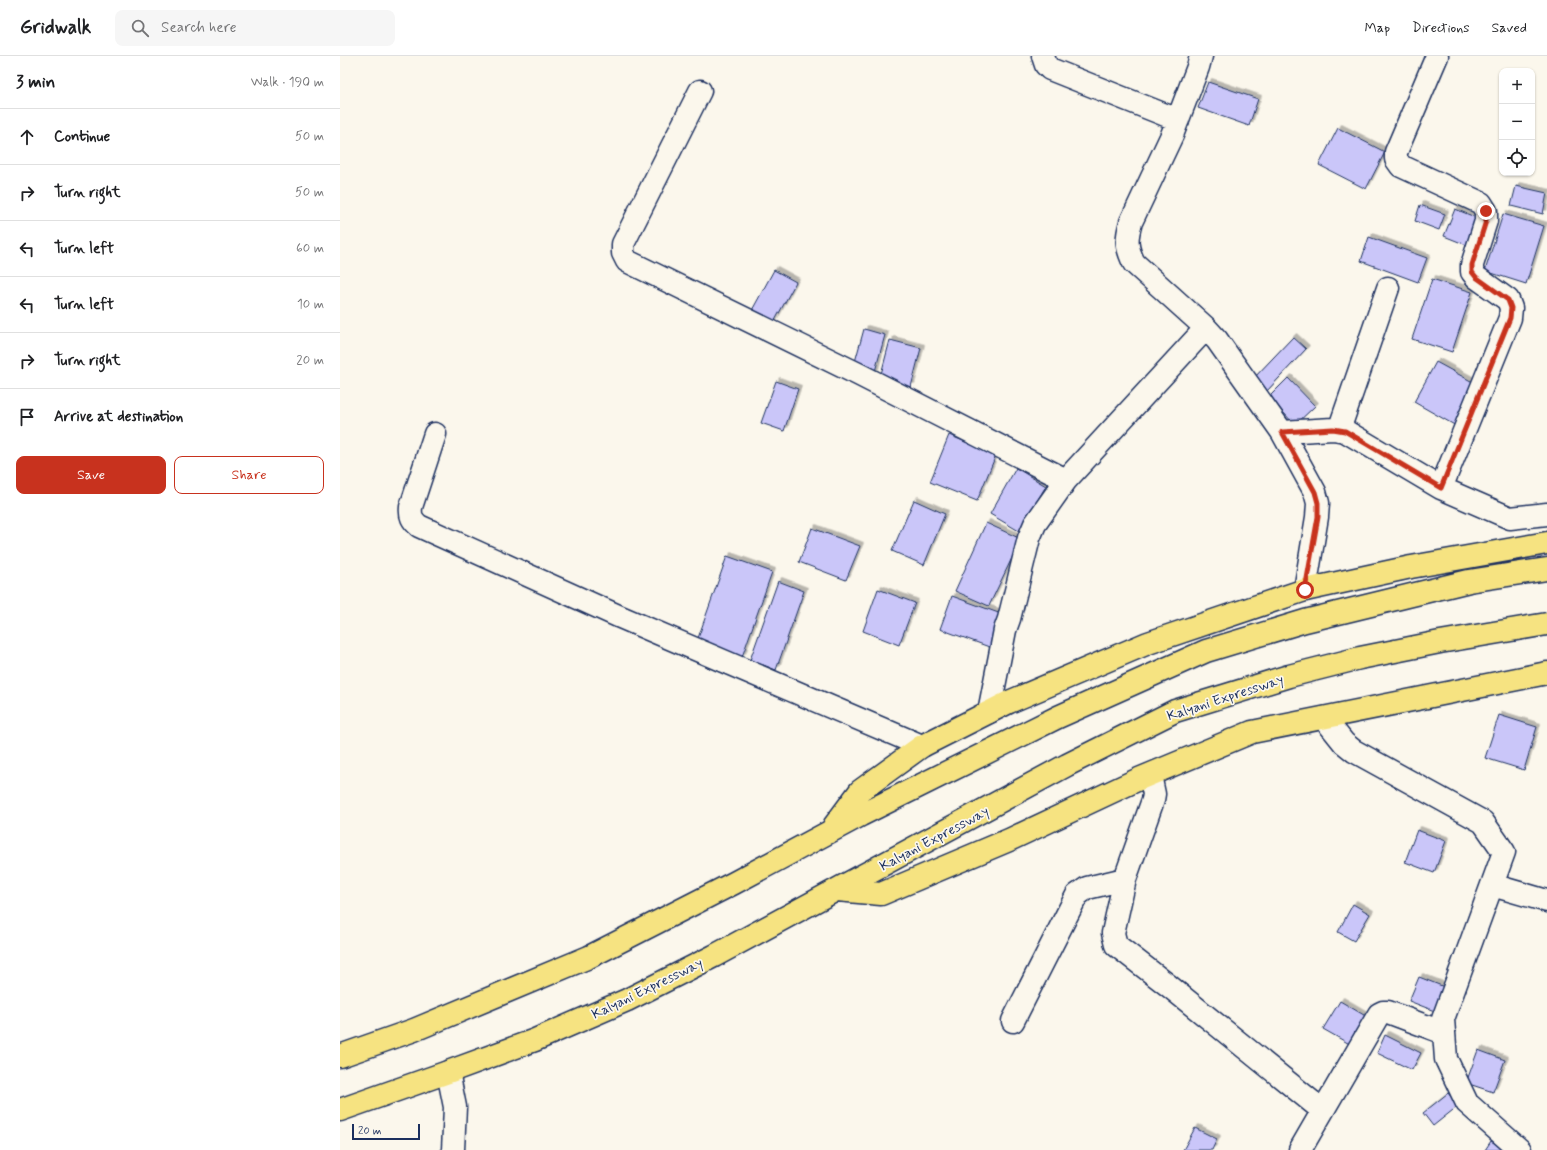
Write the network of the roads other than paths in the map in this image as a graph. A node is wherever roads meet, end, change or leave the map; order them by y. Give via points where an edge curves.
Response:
1 (1043, 56) edge
2 (1200, 56) edge
3 (1437, 56) edge
4 (700, 91) dead end
5 (1178, 120) junction
6 (1388, 288) dead end
7 (1206, 328) junction
8 (1339, 430) junction
9 (1282, 432) junction
10 (435, 434) dead end
11 (1066, 480) junction
12 (1441, 488) junction
13 (1547, 514) edge
14 (1547, 543) edge
15 (1547, 569) edge
16 (1305, 590) junction
17 (1547, 624) edge
18 (1547, 673) edge
19 (989, 712) junction
20 (1324, 718) junction
21 (922, 746) junction
22 (1150, 774) junction
23 (831, 830) junction
24 (1125, 880) junction
25 (1492, 885) junction
26 (837, 890) junction
27 (1547, 901) edge
28 (1013, 1021) dead end
29 (1444, 1032) junction
30 (340, 1056) edge
31 (448, 1072) junction
32 (340, 1110) edge
33 (1322, 1110) junction
34 (453, 1150) edge
35 (1300, 1150) edge
36 (1520, 1150) edge

1 - 5 street via 1050,69
2 - 5 street
3 - 12 street via 1396,152 1396,159 1401,166 1481,203 1486,211 1486,221 1472,272 1508,300 1511,308 1510,318
4 - 11 street via 623,244 623,253 627,261 858,374
5 - 7 street via 1131,222 1127,235 1128,250 1134,263
6 - 8 street
7 - 9 street
7 - 11 street
8 - 9 street
8 - 12 street via 1345,431
9 - 16 street via 1315,492 1318,503 1318,517
10 - 21 street via 411,507 410,514 419,526 618,616
11 - 19 street via 1035,524 1029,538 1005,630
12 - 13 street via 1510,518
14 - 16 highway via 1411,567
15 - 23 highway via 1469,581 1306,621 1206,651 1058,717
16 - 19 highway via 1148,643
17 - 26 highway, Kalyani Expressway via 1360,658 1175,710 1067,765
18 - 20 highway
19 - 21 highway
20 - 22 highway via 1252,732
20 - 25 street via 1344,743 1354,750 1483,822 1504,852
21 - 23 highway via 860,791
22 - 24 street via 1154,800
22 - 26 highway via 1009,840 881,894
23 - 30 highway via 589,957 414,1030
24 - 28 street via 1087,888 1077,894
24 - 33 street via 1113,933 1116,945
25 - 27 street
25 - 29 street via 1443,1019
26 - 31 highway, Kalyani Expressway via 627,1000 535,1040
29 - 33 street via 1388,1012 1379,1014
29 - 36 street via 1446,1059 1467,1103
31 - 32 highway, Kalyani Expressway
31 - 34 street via 455,1107
33 - 35 street

